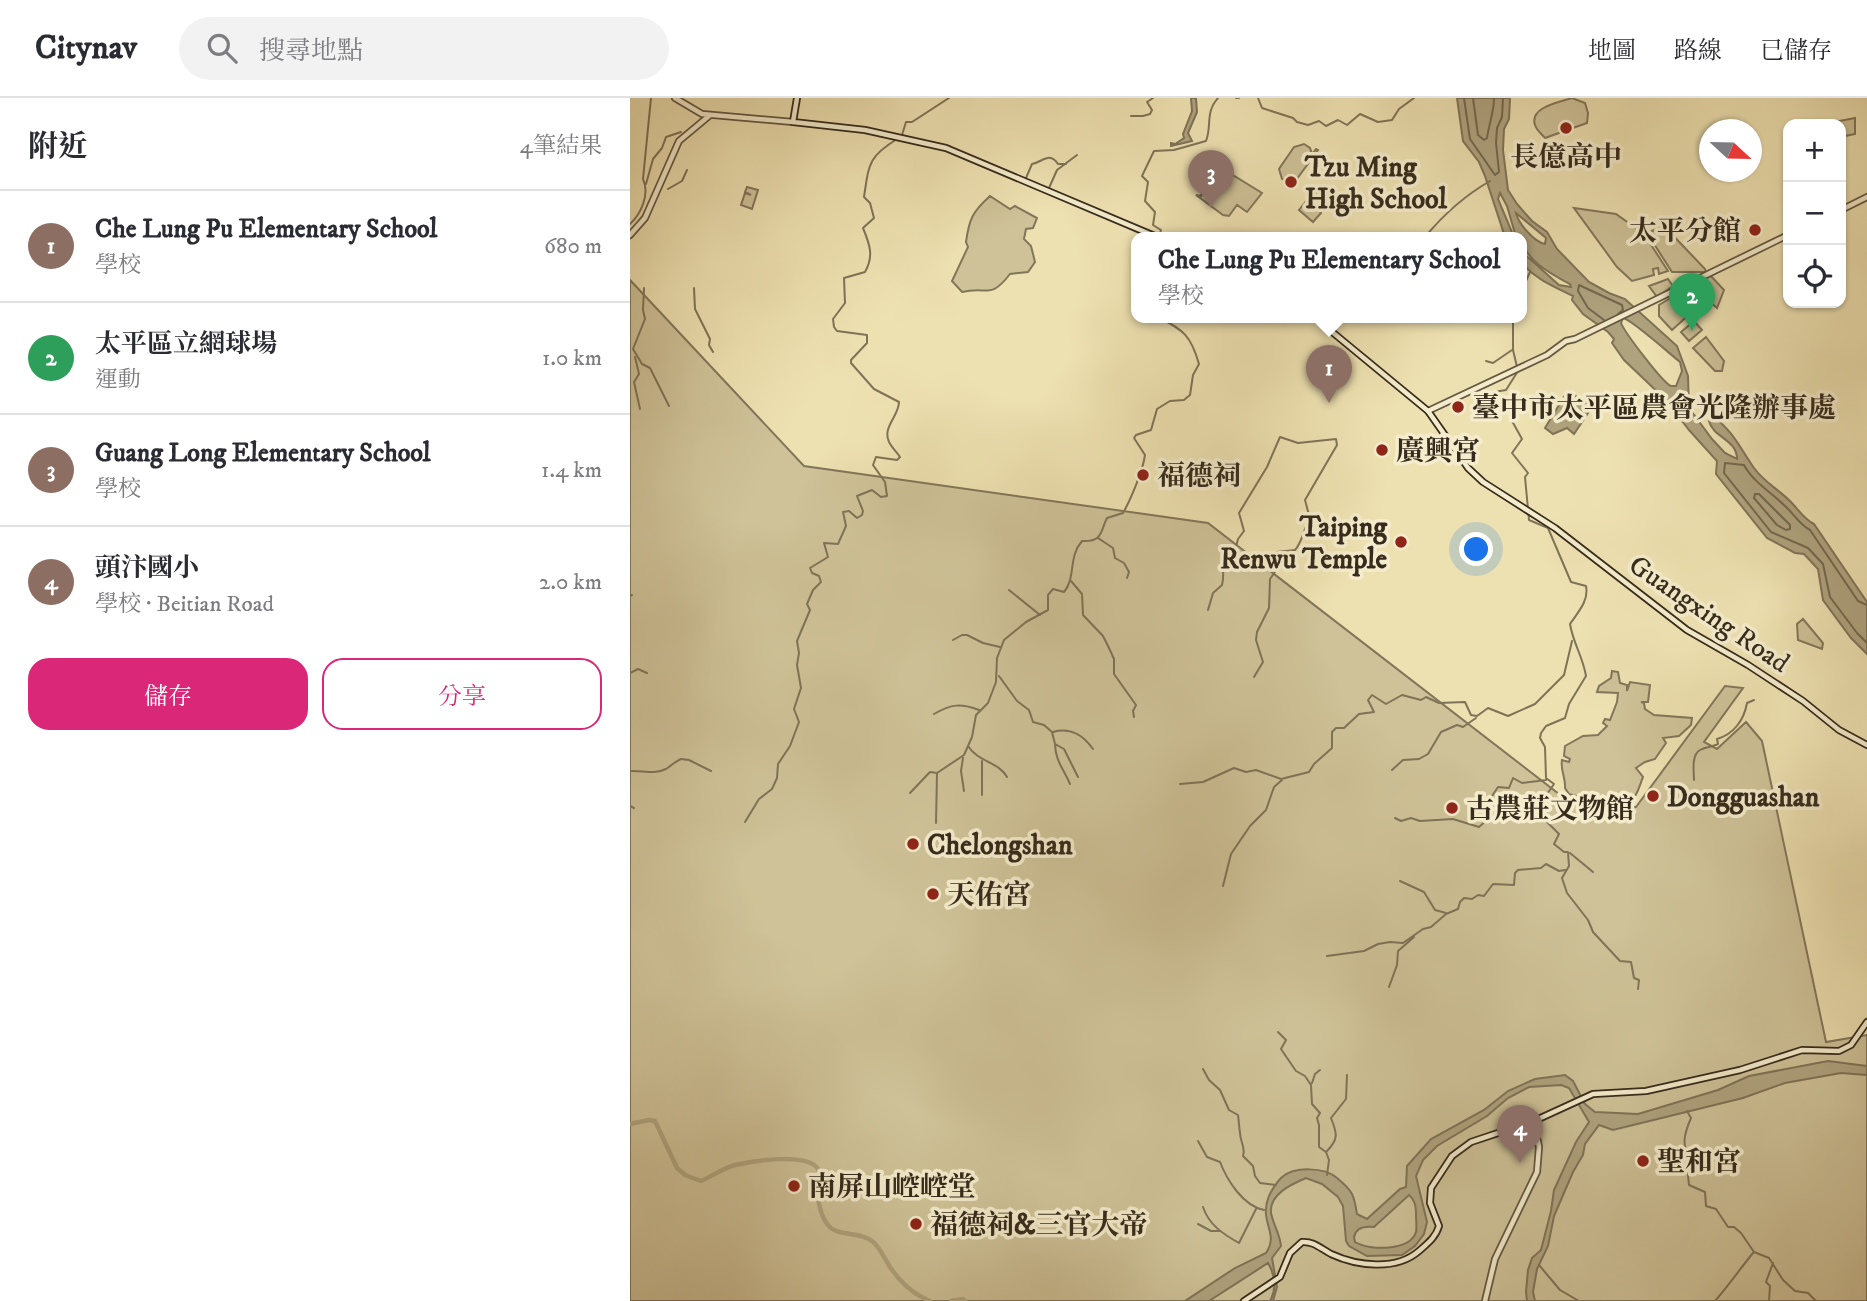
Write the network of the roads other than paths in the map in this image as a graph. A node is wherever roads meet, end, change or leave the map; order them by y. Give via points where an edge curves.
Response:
1 (675, 98) edge
2 (797, 98) edge
3 (709, 116) junction
4 (793, 122) junction
5 (1867, 197) edge
6 (1846, 208) edge
7 (1144, 232) edge
8 (630, 235) edge
9 (1783, 237) edge
10 (1321, 323) edge
11 (1428, 411) junction
12 (1867, 745) edge
13 (1867, 1022) edge
14 (1534, 1121) junction
15 (1244, 1301) edge
16 (1485, 1301) edge

1 - 3 main road
2 - 4 main road
3 - 4 main road
3 - 8 main road via 679,141 645,218
4 - 7 main road via 865,130 946,148
5 - 6 main road
9 - 11 main road
10 - 11 main road, Guangxing Road
11 - 12 main road, Guangxing Road via 1474,475 1555,528 1687,630
13 - 14 main road via 1851,1045 1839,1051 1802,1050 1740,1070 1646,1091 1593,1094
14 - 15 main road via 1471,1142 1452,1156 1430,1193 1438,1231 1415,1254 1381,1265 1339,1258 1302,1242 1290,1254 1280,1277
14 - 16 main road via 1537,1172 1495,1258

